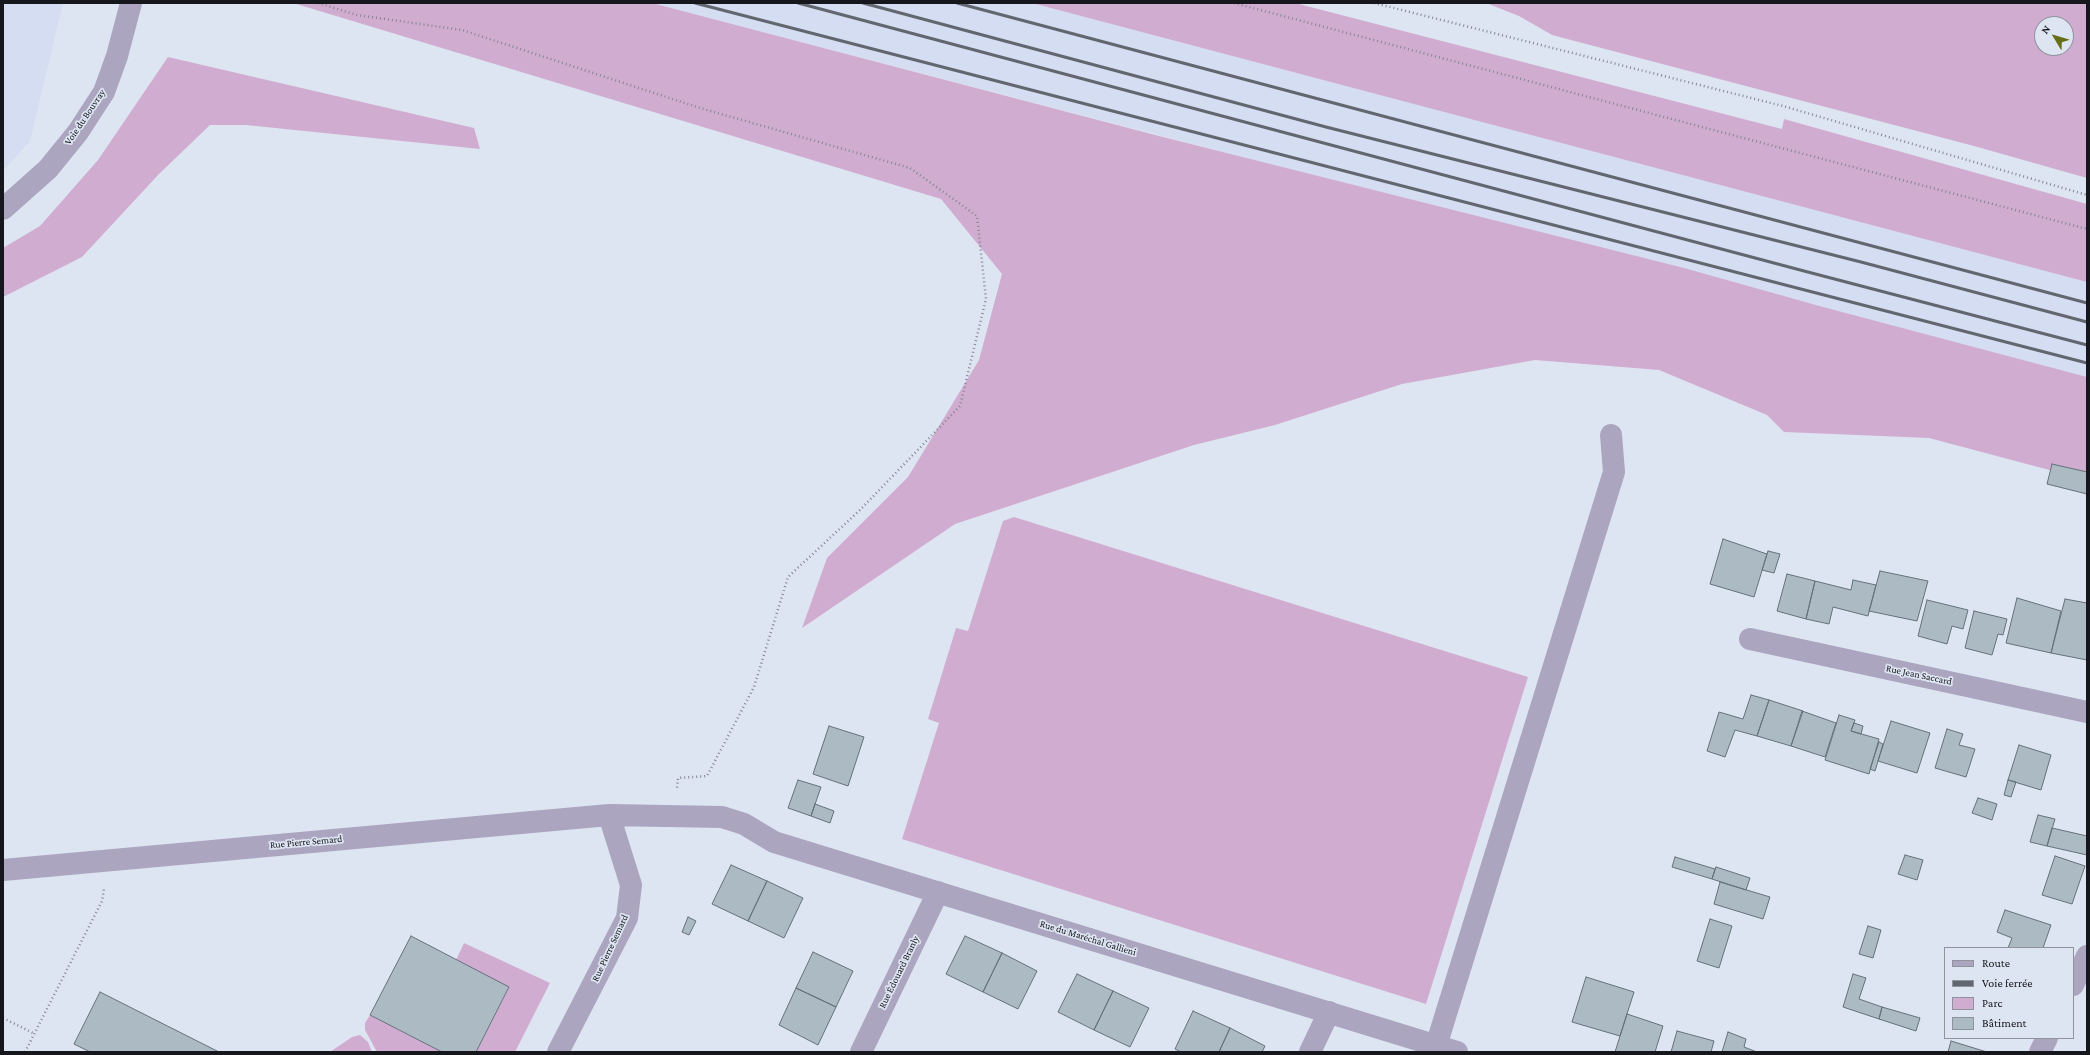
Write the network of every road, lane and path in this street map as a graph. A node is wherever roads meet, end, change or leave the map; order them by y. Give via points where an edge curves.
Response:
1 (131, 3) edge
2 (318, 3) edge
3 (1234, 3) edge
4 (1374, 3) edge
5 (2087, 195) edge
6 (3, 209) edge
7 (2087, 229) edge
8 (1611, 435) dead end
9 (1750, 639) dead end
10 (2087, 712) edge
11 (707, 776) dead end
12 (609, 815) junction
13 (722, 817) joint
14 (106, 860) junction
15 (3, 870) edge
16 (938, 892) junction
17 (2087, 956) edge
18 (2074, 983) edge
19 (1329, 1012) junction
20 (3, 1018) edge
21 (35, 1034) junction
22 (2046, 1039) edge
23 (1436, 1046) junction
24 (26, 1052) edge
25 (558, 1052) edge
26 (861, 1052) edge
27 (1310, 1052) edge
28 (1456, 1052) edge
29 (2040, 1052) edge

1 - 6 street, Voie du Bouvray via 104,92 78,132 48,169
2 - 11 path via 357,15 462,30 700,108 910,168 977,216 986,299 960,406 860,510 788,577 754,687
3 - 7 path
4 - 5 path via 1783,106
8 - 23 street via 1614,472
9 - 10 street, Rue Jean Saccard
12 - 13 street, Rue Pierre Semard
12 - 14 street, Rue Pierre Semard
12 - 25 street, Rue Pierre Semard via 631,885 627,918
13 - 16 street, Rue du Maréchal Gallieni via 744,824 774,842
14 - 15 street, Rue Pierre Semard
14 - 21 path via 102,901
16 - 19 street, Rue du Maréchal Gallieni
16 - 26 street, Rue Édouard Branly
17 - 18 street
19 - 23 street, Rue du Maréchal Gallieni
19 - 27 street
20 - 21 path
21 - 24 path
22 - 29 street
23 - 28 street, Rue du Maréchal Gallieni

